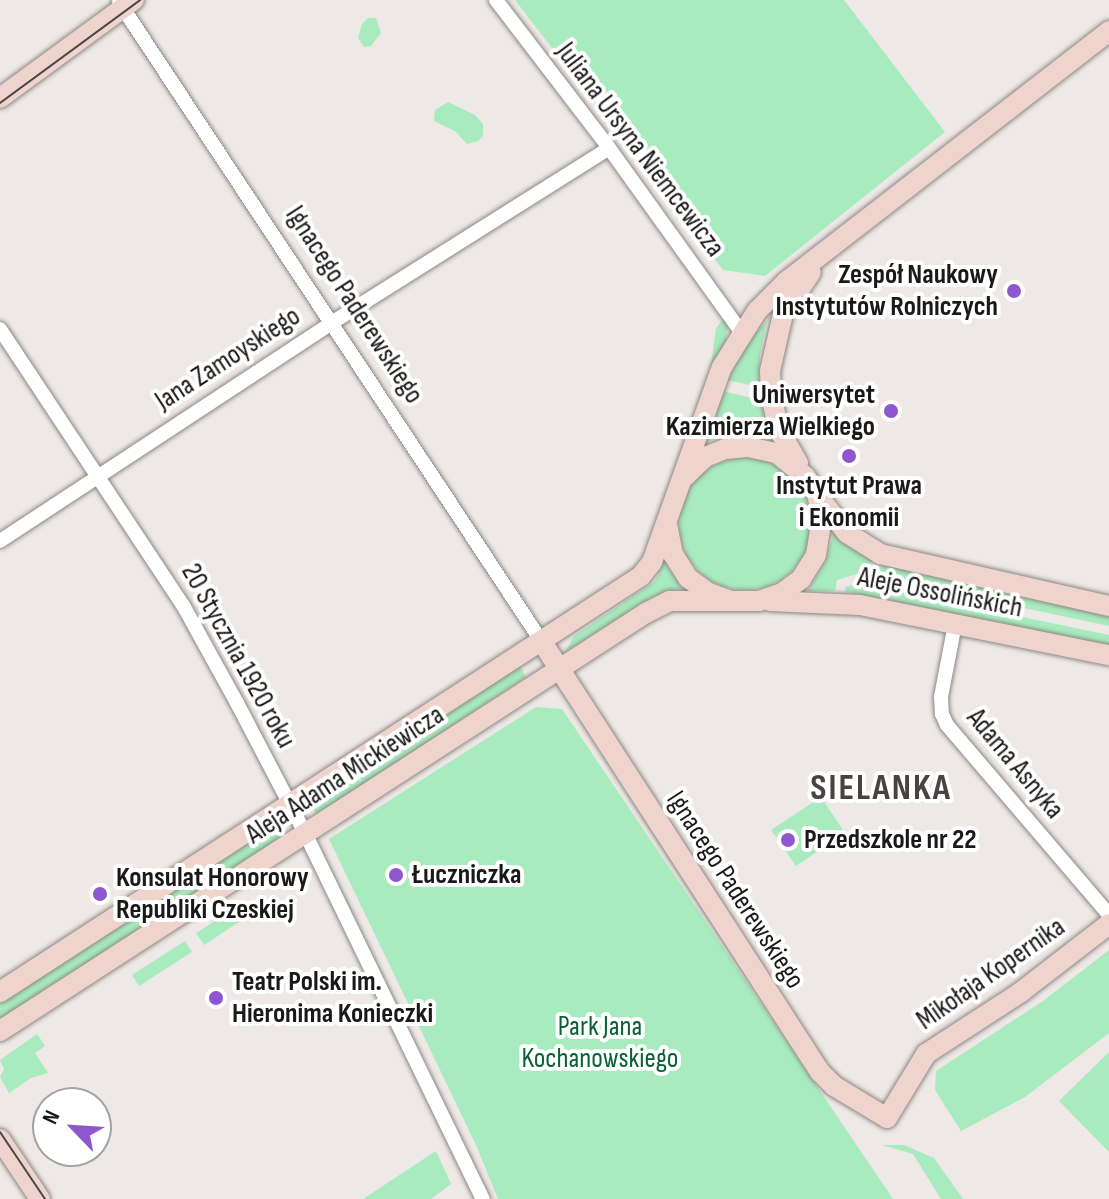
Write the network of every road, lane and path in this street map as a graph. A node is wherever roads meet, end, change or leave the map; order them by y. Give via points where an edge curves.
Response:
1 (496, 0) edge
2 (125, 3) edge
3 (1109, 31) edge
4 (0, 98) edge
5 (609, 148) junction
6 (822, 256) junction
7 (333, 322) junction
8 (0, 329) edge
9 (741, 332) junction
10 (99, 474) junction
11 (681, 480) junction
12 (812, 485) junction
13 (667, 520) junction
14 (0, 541) edge
15 (731, 601) junction
16 (759, 601) junction
17 (1109, 606) edge
18 (955, 624) junction
19 (542, 642) junction
20 (1109, 655) edge
21 (560, 670) junction
22 (290, 803) junction
23 (306, 835) junction
24 (1109, 915) edge
25 (1109, 924) edge
26 (0, 992) edge
27 (0, 1031) edge
28 (887, 1118) joint
29 (0, 1139) edge
30 (40, 1199) edge
31 (483, 1199) edge

1 - 5 street, Juliana Ursyna Niemcewicza
2 - 4 street
2 - 7 street, Ignacego Paderewskiego
3 - 6 street
5 - 7 street, Jana Zamoyskiego
5 - 9 street, Juliana Ursyna Niemcewicza
6 - 9 street via 768,299
6 - 12 street via 790,300 776,331 770,371 779,430
7 - 10 street, Jana Zamoyskiego
7 - 19 street, Ignacego Paderewskiego
8 - 10 street, 20 Stycznia 1920 roku
9 - 11 street via 716,383
10 - 14 street, Jana Zamoyskiego
10 - 22 street, 20 Stycznia 1920 roku via 184,607
11 - 12 street via 713,453 747,447 776,453
11 - 13 street
12 - 16 street via 822,530 811,567 782,593
12 - 17 street, Aleje Ossolińskich via 847,533 880,554
13 - 15 street via 673,554 688,578
13 - 19 street, Aleja Adama Mickiewicza via 652,562 641,576
15 - 16 street
15 - 21 street, Aleja Adama Mickiewicza via 662,604
16 - 18 street, Aleje Ossolińskich via 849,603
18 - 20 street, Aleje Ossolińskich
18 - 24 street, Adama Asnyka via 941,697 947,725
19 - 21 street, Ignacego Paderewskiego
19 - 22 street, Aleja Adama Mickiewicza
21 - 23 street, Aleja Adama Mickiewicza
21 - 28 street, Ignacego Paderewskiego via 820,1072 841,1092
22 - 23 street, 20 Stycznia 1920 roku
22 - 26 street, Aleja Adama Mickiewicza
23 - 27 street, Aleja Adama Mickiewicza
23 - 31 street, 20 Stycznia 1920 roku
25 - 28 street, Mikołaja Kopernika via 1021,992 926,1054
29 - 30 street

